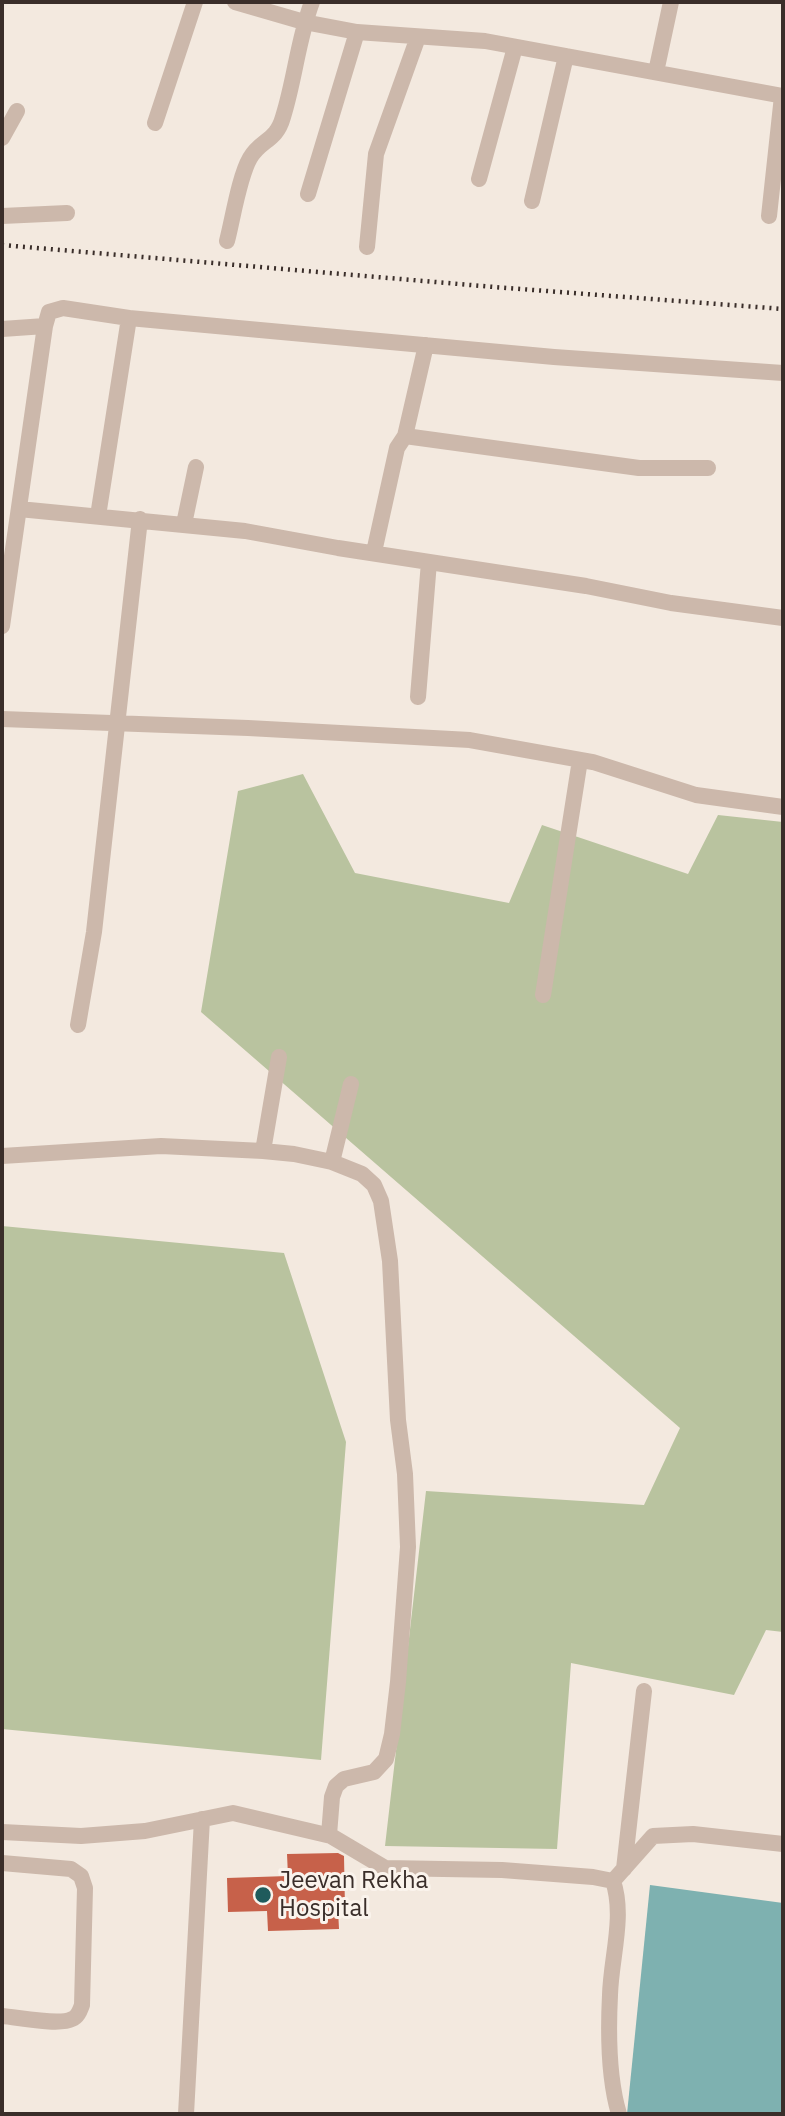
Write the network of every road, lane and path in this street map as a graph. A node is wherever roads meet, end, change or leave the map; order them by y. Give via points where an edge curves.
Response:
1 (195, 2) edge
2 (235, 2) edge
3 (312, 2) edge
4 (671, 2) edge
5 (304, 22) junction
6 (357, 32) junction
7 (418, 37) junction
8 (515, 47) junction
9 (566, 56) junction
10 (656, 72) junction
11 (783, 96) edge
12 (17, 111) dead end
13 (155, 123) dead end
14 (2, 138) edge
15 (479, 179) dead end
16 (308, 194) dead end
17 (532, 201) dead end
18 (67, 213) dead end
19 (2, 216) edge
20 (769, 216) dead end
21 (227, 241) dead end
22 (367, 247) dead end
23 (129, 318) junction
24 (45, 326) junction
25 (2, 328) edge
26 (426, 345) junction
27 (783, 373) edge
28 (405, 436) junction
29 (196, 467) dead end
30 (708, 468) dead end
31 (19, 509) junction
32 (98, 516) junction
33 (140, 519) junction
34 (184, 524) junction
35 (374, 552) junction
36 (429, 562) junction
37 (783, 618) edge
38 (2, 626) edge
39 (418, 697) dead end
40 (2, 719) edge
41 (116, 725) junction
42 (580, 760) junction
43 (783, 807) edge
44 (543, 995) dead end
45 (78, 1025) dead end
46 (279, 1057) dead end
47 (351, 1084) dead end
48 (263, 1151) junction
49 (2, 1157) edge
50 (332, 1162) junction
51 (644, 1691) dead end
52 (202, 1819) junction
53 (2, 1832) edge
54 (329, 1835) junction
55 (783, 1844) edge
56 (2, 1864) edge
57 (618, 1875) junction
58 (2, 2016) edge
59 (186, 2114) edge
60 (619, 2114) edge

1 - 13 street
2 - 5 street
3 - 5 street
4 - 10 street
5 - 6 street
5 - 21 street via 283,120 274,137 257,147 248,161
6 - 7 street
6 - 16 street
7 - 8 street
7 - 22 street via 376,154
8 - 9 street
8 - 15 street
9 - 10 street
9 - 17 street
10 - 11 street
11 - 20 street
12 - 14 street
18 - 19 street
23 - 24 street via 63,308 49,312
23 - 26 street
23 - 32 street
24 - 25 street
24 - 31 street
26 - 27 street
26 - 28 street
28 - 30 street via 639,468
28 - 35 street via 397,448
29 - 34 street
31 - 32 street
31 - 38 street
32 - 33 street
33 - 34 street
33 - 41 street
34 - 35 street
35 - 36 street
36 - 37 street
36 - 39 street
40 - 41 street
41 - 42 street via 470,740
41 - 45 street via 94,932
42 - 43 street via 696,795
42 - 44 street
46 - 48 street
47 - 50 street
48 - 49 street via 161,1146
48 - 50 street
50 - 54 street via 362,1174 381,1201 390,1261 408,1547 398,1682 386,1759 374,1772 344,1779 336,1786
51 - 57 street
52 - 53 street via 81,1836
52 - 54 street via 233,1813
52 - 59 street
54 - 57 street via 385,1868
55 - 57 street via 694,1834 653,1836
56 - 58 street via 71,1869 81,1876 85,1888 78,2014 71,2020 56,2021
57 - 60 street via 610,1996 611,2089

